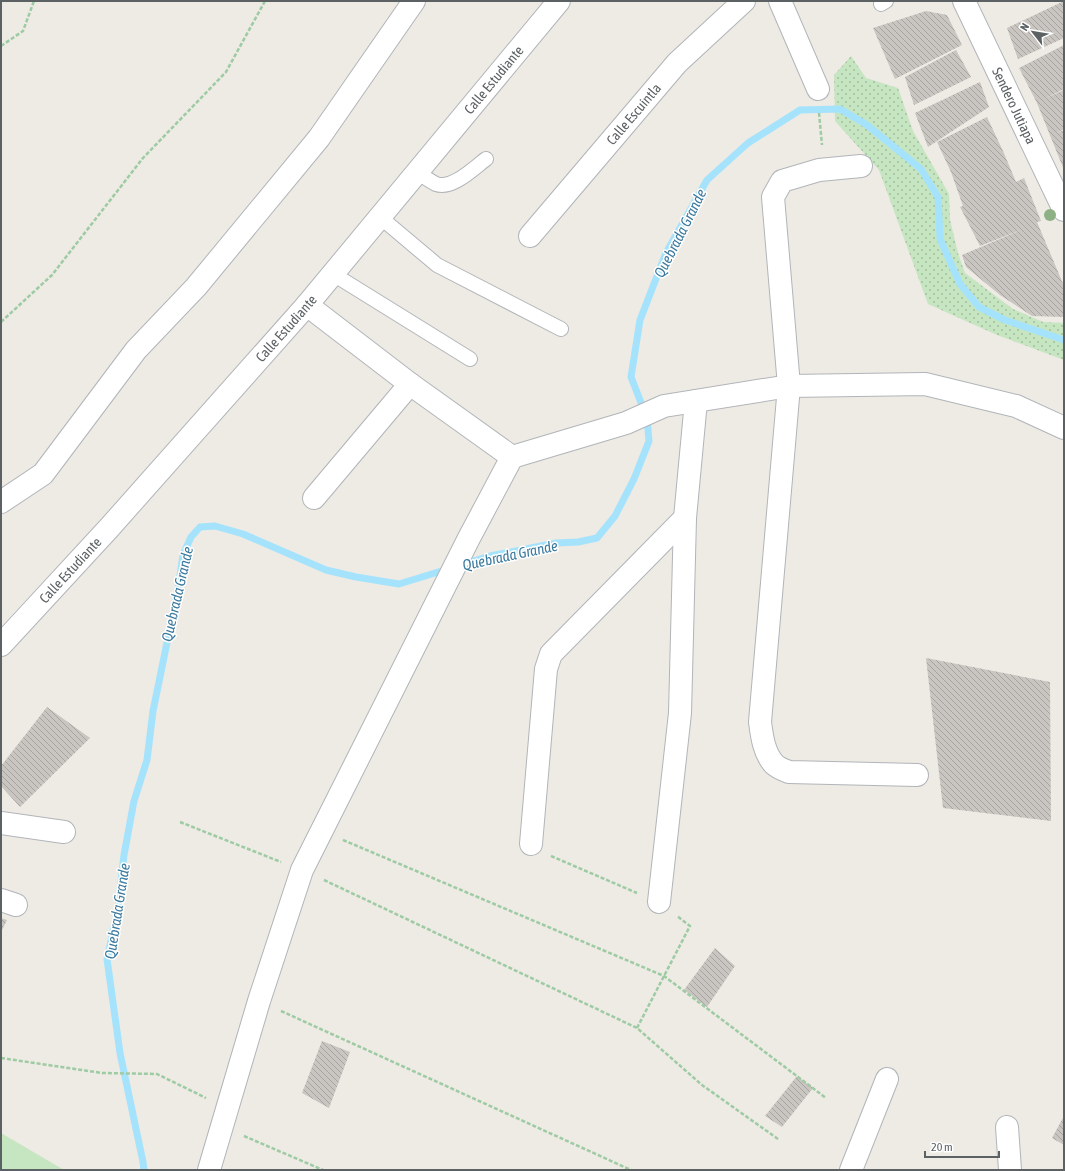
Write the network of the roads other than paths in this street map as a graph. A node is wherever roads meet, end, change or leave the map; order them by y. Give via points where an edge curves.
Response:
1 (414, 1) edge
2 (559, 1) edge
3 (744, 1) edge
4 (780, 1) edge
5 (964, 1) edge
6 (818, 90) road end
7 (486, 159) dead end
8 (860, 166) dead end
9 (417, 172) junction
10 (1064, 210) edge
11 (380, 217) junction
12 (530, 236) dead end
13 (333, 274) junction
14 (307, 305) junction
15 (561, 329) dead end
16 (470, 359) dead end
17 (410, 384) junction
18 (789, 386) junction
19 (696, 401) junction
20 (1064, 428) edge
21 (512, 457) junction
22 (314, 498) dead end
23 (1, 502) edge
24 (685, 518) junction
25 (1, 645) edge
26 (917, 775) dead end
27 (1, 823) edge
28 (64, 832) dead end
29 (531, 844) road end
30 (659, 902) road end
31 (887, 1079) dead end
32 (1007, 1127) dead end
33 (209, 1170) edge
34 (851, 1170) edge
35 (1010, 1170) edge

1 - 23 street via 319,138 196,287 136,350 43,474
2 - 9 street, Calle Estudiante
3 - 12 street, Calle Escuintla via 677,63
4 - 6 street
5 - 10 street, Sendero Jutiapa
7 - 9 lane via 459,180 444,185 437,184
8 - 18 street via 819,170 782,181 773,196
9 - 11 street, Calle Estudiante
11 - 13 street, Calle Estudiante
11 - 15 lane via 437,265
13 - 14 street, Calle Estudiante
13 - 16 lane
14 - 17 street
14 - 25 street, Calle Estudiante via 109,528
17 - 21 street
17 - 22 street
18 - 19 street
18 - 20 street via 925,384 1016,406
18 - 26 street via 760,722 767,754 775,766 789,772
19 - 21 street via 664,406 626,423
19 - 24 street
21 - 33 street via 302,870 258,1001
24 - 29 street via 551,654 546,669
24 - 30 street via 680,713
27 - 28 street
31 - 34 street
32 - 35 street

